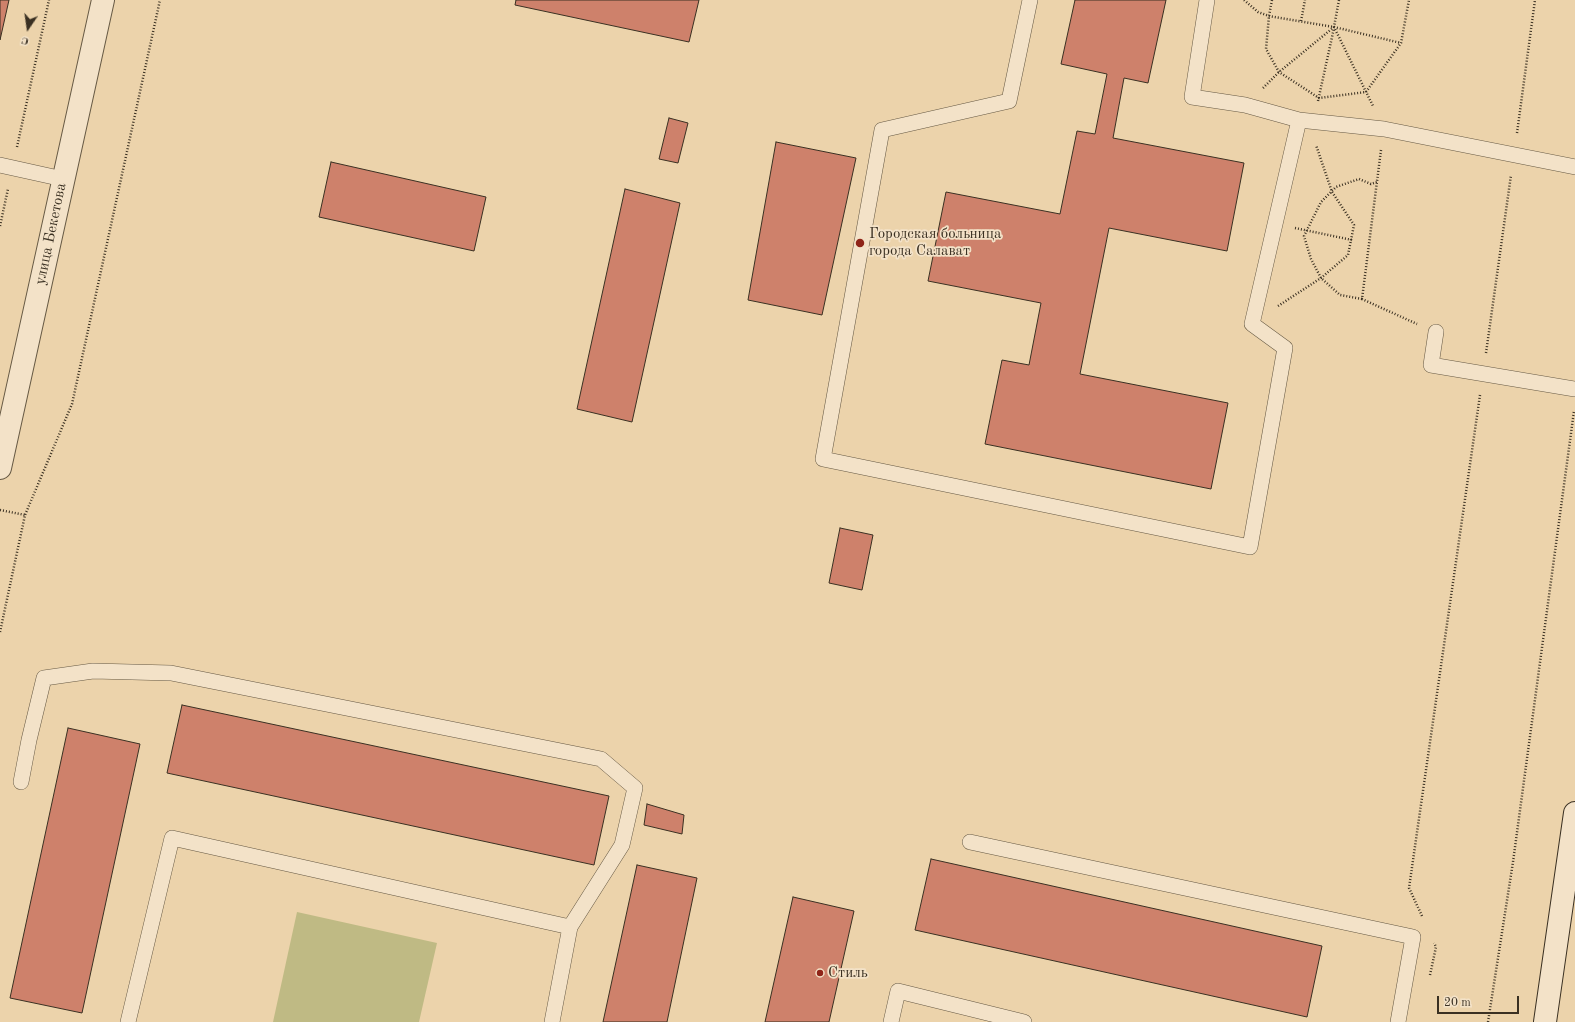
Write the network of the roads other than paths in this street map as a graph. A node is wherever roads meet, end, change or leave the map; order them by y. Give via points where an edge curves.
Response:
1 (102, 0) edge
2 (1030, 0) edge
3 (1207, 0) edge
4 (1304, 121) junction
5 (6, 166) edge
6 (1575, 167) edge
7 (63, 179) junction
8 (1436, 332) road end
9 (1575, 389) edge
10 (0, 468) edge
11 (21, 782) dead end
12 (1575, 813) edge
13 (970, 842) dead end
14 (570, 927) junction
15 (128, 1022) edge
16 (552, 1022) edge
17 (891, 1022) edge
18 (1024, 1022) edge
19 (1398, 1022) edge
20 (1545, 1022) edge

1 - 7 street, улица Бекетова
2 - 4 lane via 1009,101 882,130 823,459 1250,547 1285,348 1252,324
3 - 4 lane via 1192,97 1245,105
4 - 6 lane via 1384,129
5 - 7 lane
7 - 10 street, улица Бекетова
8 - 9 lane via 1431,366
11 - 14 lane via 44,678 93,672 171,673 601,759 635,788 622,845
12 - 20 street
13 - 19 lane via 1413,937
14 - 15 lane via 172,838
14 - 16 lane
17 - 18 lane via 898,992

